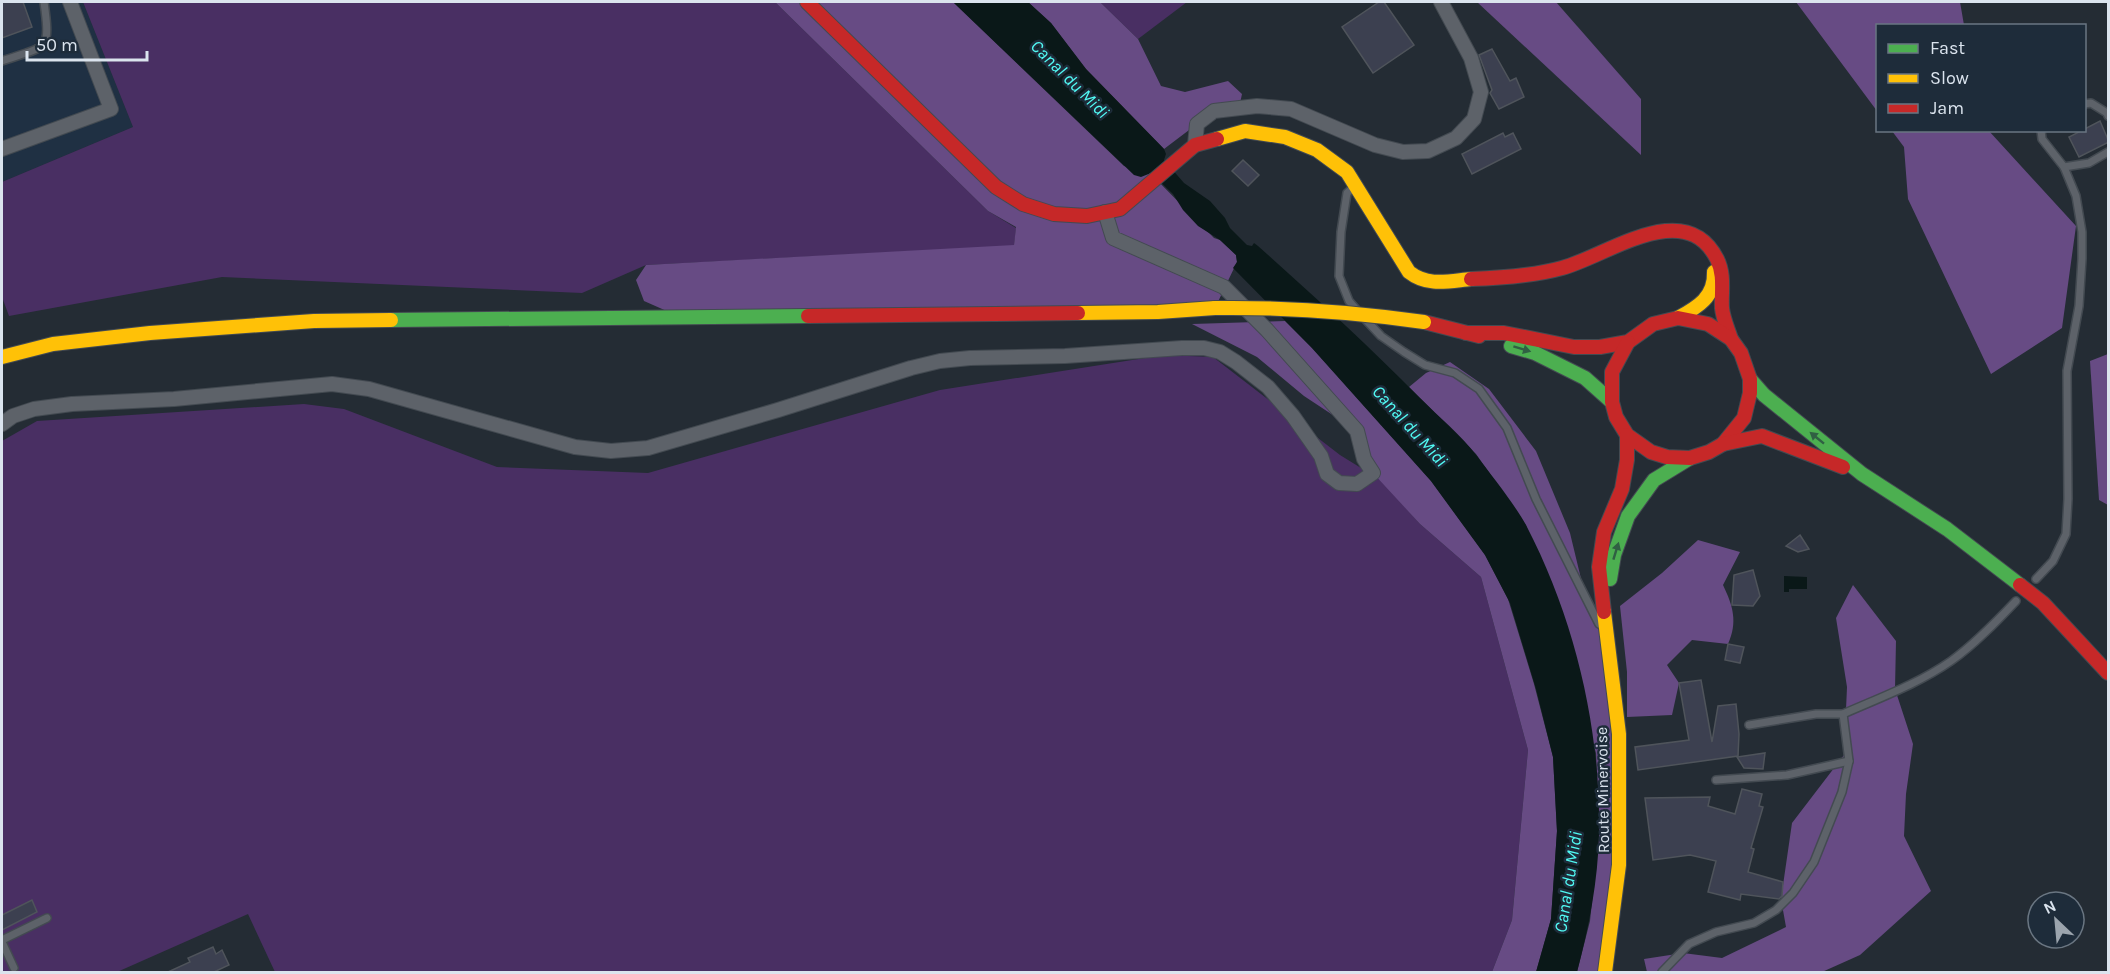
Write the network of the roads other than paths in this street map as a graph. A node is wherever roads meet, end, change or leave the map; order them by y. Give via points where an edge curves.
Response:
1 (44, 2) edge
2 (70, 2) edge
3 (807, 2) edge
4 (1441, 2) edge
5 (2, 61) edge
6 (2086, 104) edge
7 (2109, 116) edge
8 (2042, 132) edge
9 (1195, 145) junction
10 (2, 149) edge
11 (2109, 152) edge
12 (2064, 167) junction
13 (1355, 186) junction
14 (1105, 212) junction
15 (1707, 246) junction
16 (1678, 318) junction
17 (1466, 333) junction
18 (1731, 339) junction
19 (1628, 342) junction
20 (2, 344) edge
21 (53, 344) junction
22 (2, 357) edge
23 (1750, 379) junction
24 (1612, 402) junction
25 (2, 424) edge
26 (1627, 435) junction
27 (1723, 444) junction
28 (1690, 458) junction
29 (1862, 474) junction
30 (2036, 579) dead end
31 (2016, 601) dead end
32 (1604, 608) junction
33 (1608, 642) junction
34 (2109, 673) edge
35 (1843, 714) junction
36 (1749, 724) dead end
37 (1849, 761) junction
38 (1716, 780) dead end
39 (47, 918) dead end
40 (2, 941) edge
41 (14, 968) dead end
42 (1605, 972) edge
43 (1662, 972) edge

1 - 5 lane via 48,33 45,44
2 - 10 street via 111,109
3 - 14 main road via 996,187 1023,204 1054,214 1087,216
4 - 9 street via 1471,58 1481,92 1474,118 1456,138 1428,151 1403,152 1375,145 1291,109 1257,106 1214,111 1197,124
6 - 7 lane via 2091,103
8 - 12 lane via 2042,139
9 - 13 main road via 1245,132 1285,138 1317,150 1347,172
9 - 14 main road via 1120,209
11 - 12 lane via 2089,163
12 - 30 lane via 2076,196 2082,232 2079,306 2067,370 2066,534 2053,561
13 - 15 main road via 1410,272 1427,282 1560,269 1656,232 1693,234
13 - 33 lane via 1347,193 1339,255 1339,276 1349,301 1396,347 1425,365 1455,373 1479,389 1507,429 1536,499
14 - 25 street via 1113,238 1224,287 1357,431 1364,459 1373,472 1358,484 1339,483 1327,474 1321,456 1268,387 1220,352 1204,348 940,361 648,448 611,451 575,447 369,389 332,384 72,404 34,409
15 - 16 main road via 1715,275 1713,291 1696,309
15 - 18 main road via 1721,266 1722,311
16 - 18 main road via 1708,324
16 - 19 main road via 1653,324
17 - 19 main road via 1504,333 1574,347
17 - 21 main road, bridge via 1370,314 1274,307 1158,312 314,321
17 -> 24 main road via 1545,358 1585,378
18 - 23 main road via 1741,353
19 - 24 main road via 1612,372
20 - 21 main road
21 - 22 main road
23 - 27 main road via 1744,418
29 -> 23 main road via 1764,395
24 - 26 main road
26 - 28 main road via 1651,452
26 - 32 main road, Route Minervoise via 1622,489 1604,532 1599,567
27 - 28 main road
27 - 29 main road via 1762,436
32 -> 28 main road via 1614,555 1628,516 1654,480
29 - 34 main road via 1947,529 2043,603
31 - 35 lane via 1952,660 1907,686
32 - 33 main road, Route Minervoise
33 - 42 main road, Route Minervoise via 1619,734 1619,865
35 - 36 lane
35 - 37 lane
37 - 38 lane via 1787,775
37 - 43 lane via 1831,823 1814,862 1793,893 1776,910 1754,922 1689,944
39 - 40 lane
40 - 41 lane

